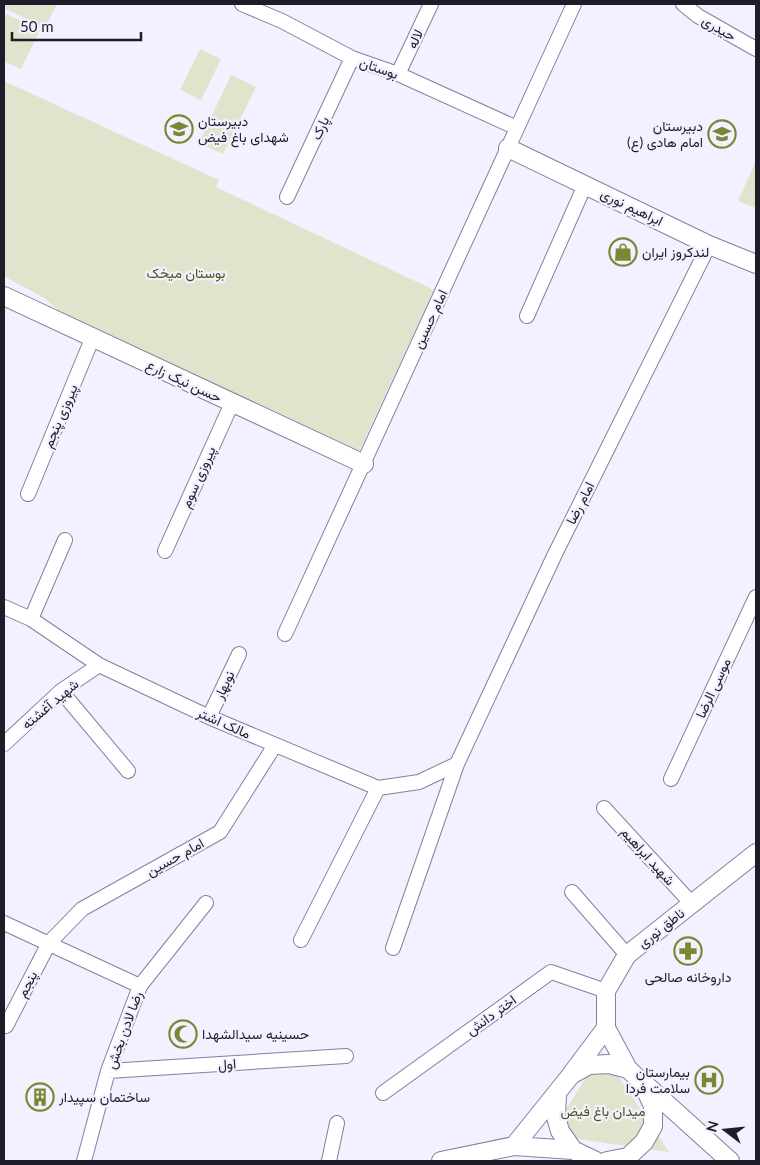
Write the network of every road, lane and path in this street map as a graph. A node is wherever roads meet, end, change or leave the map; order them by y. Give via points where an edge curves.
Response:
1 (242, 4) edge
2 (431, 4) edge
3 (574, 4) edge
4 (683, 4) edge
5 (756, 49) edge
6 (352, 58) junction
7 (398, 74) junction
8 (517, 128) junction
9 (508, 148) junction
10 (585, 185) junction
11 (287, 197) dead end
12 (710, 244) junction
13 (756, 264) edge
14 (4, 296) edge
15 (527, 316) dead end
16 (92, 338) junction
17 (232, 403) junction
18 (364, 464) junction
19 (28, 494) dead end
20 (65, 540) dead end
21 (165, 552) dead end
22 (756, 597) edge
23 (4, 607) edge
24 (31, 619) junction
25 (285, 634) dead end
26 (239, 654) dead end
27 (99, 665) junction
28 (62, 691) junction
29 (210, 717) junction
30 (4, 744) edge
31 (275, 745) junction
32 (457, 764) junction
33 (128, 771) dead end
34 (671, 779) dead end
35 (378, 788) junction
36 (604, 808) dead end
37 (756, 853) edge
38 (572, 892) dead end
39 (206, 903) dead end
40 (692, 904) junction
41 (4, 923) edge
42 (301, 940) dead end
43 (49, 943) junction
44 (393, 948) dead end
45 (628, 955) junction
46 (140, 986) junction
47 (606, 991) junction
48 (6, 1026) dead end
49 (606, 1028) junction
50 (346, 1056) dead end
51 (628, 1069) junction
52 (108, 1071) junction
53 (571, 1075) junction
54 (642, 1082) junction
55 (384, 1093) dead end
56 (557, 1094) junction
57 (337, 1123) dead end
58 (514, 1146) junction
59 (573, 1150) junction
60 (635, 1159) edge
61 (84, 1161) edge
62 (329, 1161) edge
63 (441, 1161) edge
64 (596, 1161) edge
65 (606, 1161) edge
66 (730, 1161) edge

1 - 6 street, بوستان
2 - 7 street, لاله
3 - 8 street, امام حسین
4 - 5 street, حیدری
6 - 7 street, بوستان
6 - 11 street, پارک
7 - 8 street, بوستان
8 - 9 street, امام حسین
9 - 10 street, ابراهیم نوری
9 - 18 street, امام حسین
10 - 12 street, ابراهیم نوری
10 - 15 street
12 - 13 street, ابراهیم نوری
12 - 32 street, امام رضا via 555,554
14 - 16 street, حسن نیک زارع
16 - 17 street, حسن نیک زارع
16 - 19 street, پیروزی پنجم
17 - 18 street, حسن نیک زارع
17 - 21 street, پیروزی سوم
18 - 25 street, امام حسین
20 - 24 street
22 - 34 street, موسی الرضا
23 - 24 street, مالک اشتر
24 - 27 street, مالک اشتر
26 - 29 street, نوبهار
27 - 28 street, شهید آغشته
27 - 29 street, مالک اشتر
28 - 30 street, شهید آغشته
28 - 33 street
29 - 31 street, مالک اشتر
31 - 35 street, مالک اشتر
31 - 43 street, امام حسین via 220,832 82,909
32 - 35 street via 419,782
32 - 44 street, امام رضا
35 - 42 street
36 - 40 street, شهید ابراهیم
37 - 40 street, ناطق نوری
38 - 45 street
39 - 46 street
40 - 45 street, ناطق نوری
41 - 43 street, رضا لادن بخش
43 - 46 street, رضا لادن بخش
43 - 48 street, پنجم
45 - 47 street, ناطق نوری
46 - 52 street, رضا لادن بخش
47 - 49 street
47 - 55 street, اختر دانش via 551,972
49 - 51 street
49 - 53 street
50 - 52 street, اول
51 - 53 street via 609,1064 589,1065
51 - 54 street
52 - 61 street, رضا لادن بخش
53 - 56 street
54 - 60 street via 653,1106 653,1126
54 - 66 street
56 - 58 street
56 - 59 street via 556,1116 560,1131
57 - 62 street
58 - 59 street
58 - 63 street
59 - 64 street
60 - 65 street

